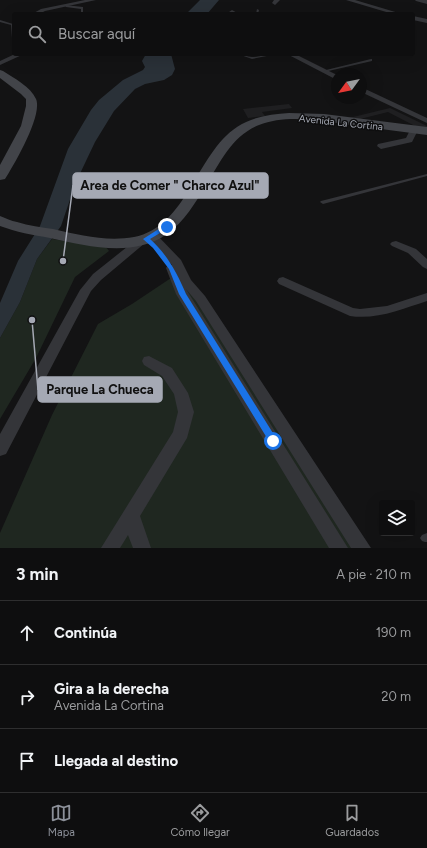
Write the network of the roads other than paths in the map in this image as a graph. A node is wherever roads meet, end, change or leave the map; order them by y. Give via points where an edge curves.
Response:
1 (93, 0) edge
2 (349, 0) edge
3 (418, 0) edge
4 (427, 2) edge
5 (66, 6) junction
6 (39, 12) edge
7 (82, 12) edge
8 (392, 12) edge
9 (415, 18) edge
10 (0, 21) edge
11 (427, 21) edge
12 (12, 25) edge
13 (16, 56) edge
14 (246, 56) edge
15 (264, 56) edge
16 (294, 56) edge
17 (371, 60) dead end
18 (0, 63) edge
19 (324, 71) junction
20 (0, 73) edge
21 (331, 75) edge
22 (367, 92) edge
23 (427, 121) edge
24 (420, 130) edge
25 (382, 146) dead end
26 (427, 175) edge
27 (0, 176) edge
28 (323, 202) dead end
29 (3, 223) edge
30 (146, 239) junction
31 (396, 244) dead end
32 (427, 265) edge
33 (283, 281) dead end
34 (427, 297) edge
35 (149, 361) dead end
36 (0, 449) edge
37 (131, 516) junction
38 (110, 548) edge
39 (142, 548) edge
40 (339, 548) edge
41 (362, 548) edge

1 - 5 street
2 - 8 street
3 - 4 street
5 - 6 street
5 - 7 lane via 82,8
9 - 11 street
10 - 12 lane
13 - 18 street
14 - 15 lane
16 - 19 street
17 - 19 lane
19 - 21 street
20 - 27 main road via 24,92 32,104 30,120
22 - 23 street
24 - 25 street via 409,140
24 - 30 main road, Avenida La Cortina via 309,117 274,118 248,126 228,141 174,220
26 - 28 lane
29 - 30 main road, Avenida La Cortina via 98,243 116,244
30 - 36 street via 97,277 86,290
30 - 40 street via 172,269 182,294
30 - 41 street via 177,262 186,280 201,298
31 - 32 street via 412,251
33 - 34 street via 350,312 360,314 375,313
35 - 37 street via 166,372 181,393 186,412 181,433
37 - 38 street
37 - 39 street

